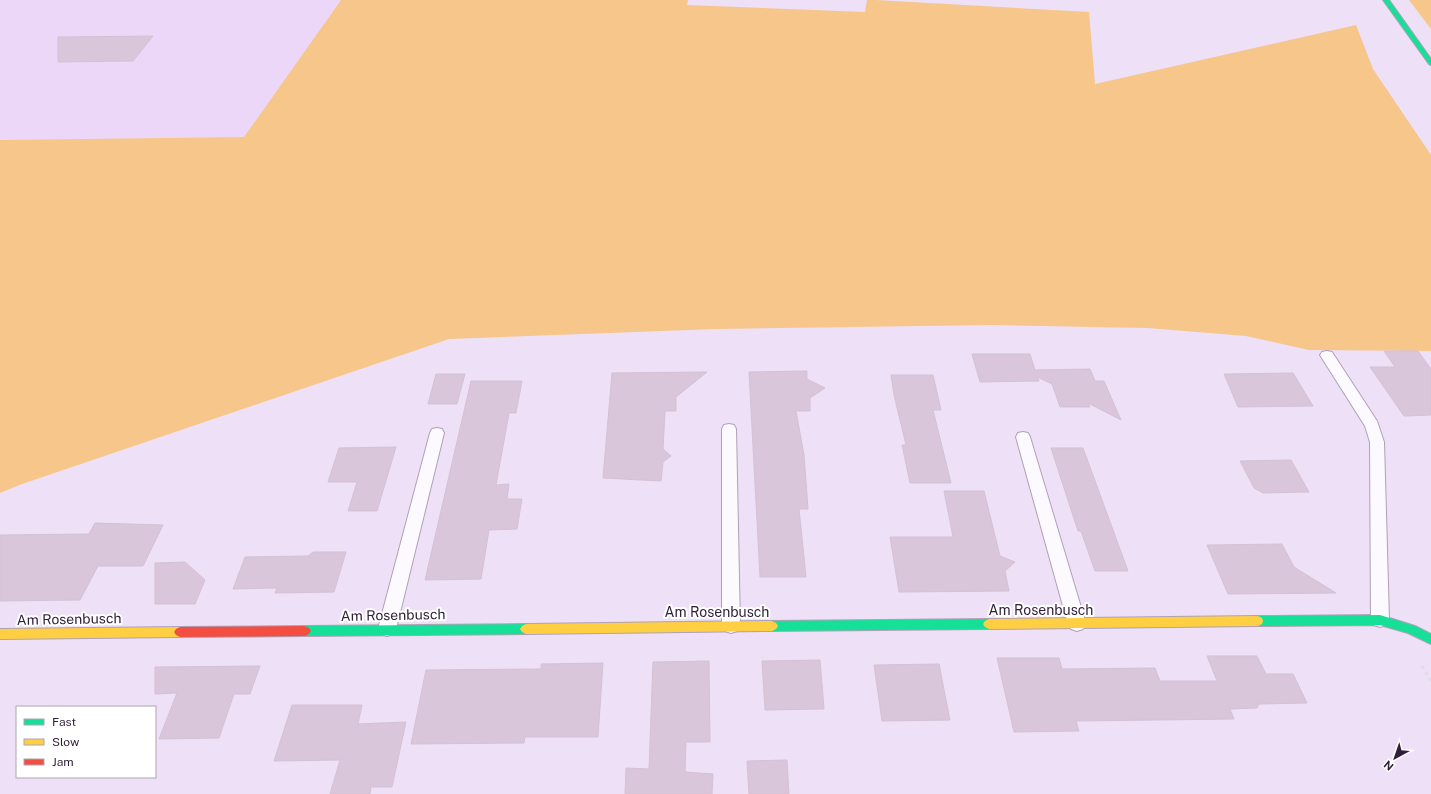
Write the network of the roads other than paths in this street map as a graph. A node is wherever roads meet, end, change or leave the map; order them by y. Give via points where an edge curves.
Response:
1 (1386, 0) edge
2 (1431, 62) edge
3 (1327, 355) dead end
4 (729, 428) dead end
5 (437, 433) dead end
6 (1023, 437) dead end
7 (1380, 620) junction
8 (1077, 624) junction
9 (731, 626) junction
10 (387, 629) junction
11 (0, 634) edge
12 (1431, 639) edge

1 - 2 street
3 - 7 lane via 1372,425 1377,442
4 - 9 lane
5 - 10 lane
6 - 8 lane
7 - 8 street, Am Rosenbusch
7 - 12 street, Am Rosenbusch
8 - 9 street, Am Rosenbusch
9 - 10 street, Am Rosenbusch
10 - 11 street, Am Rosenbusch

